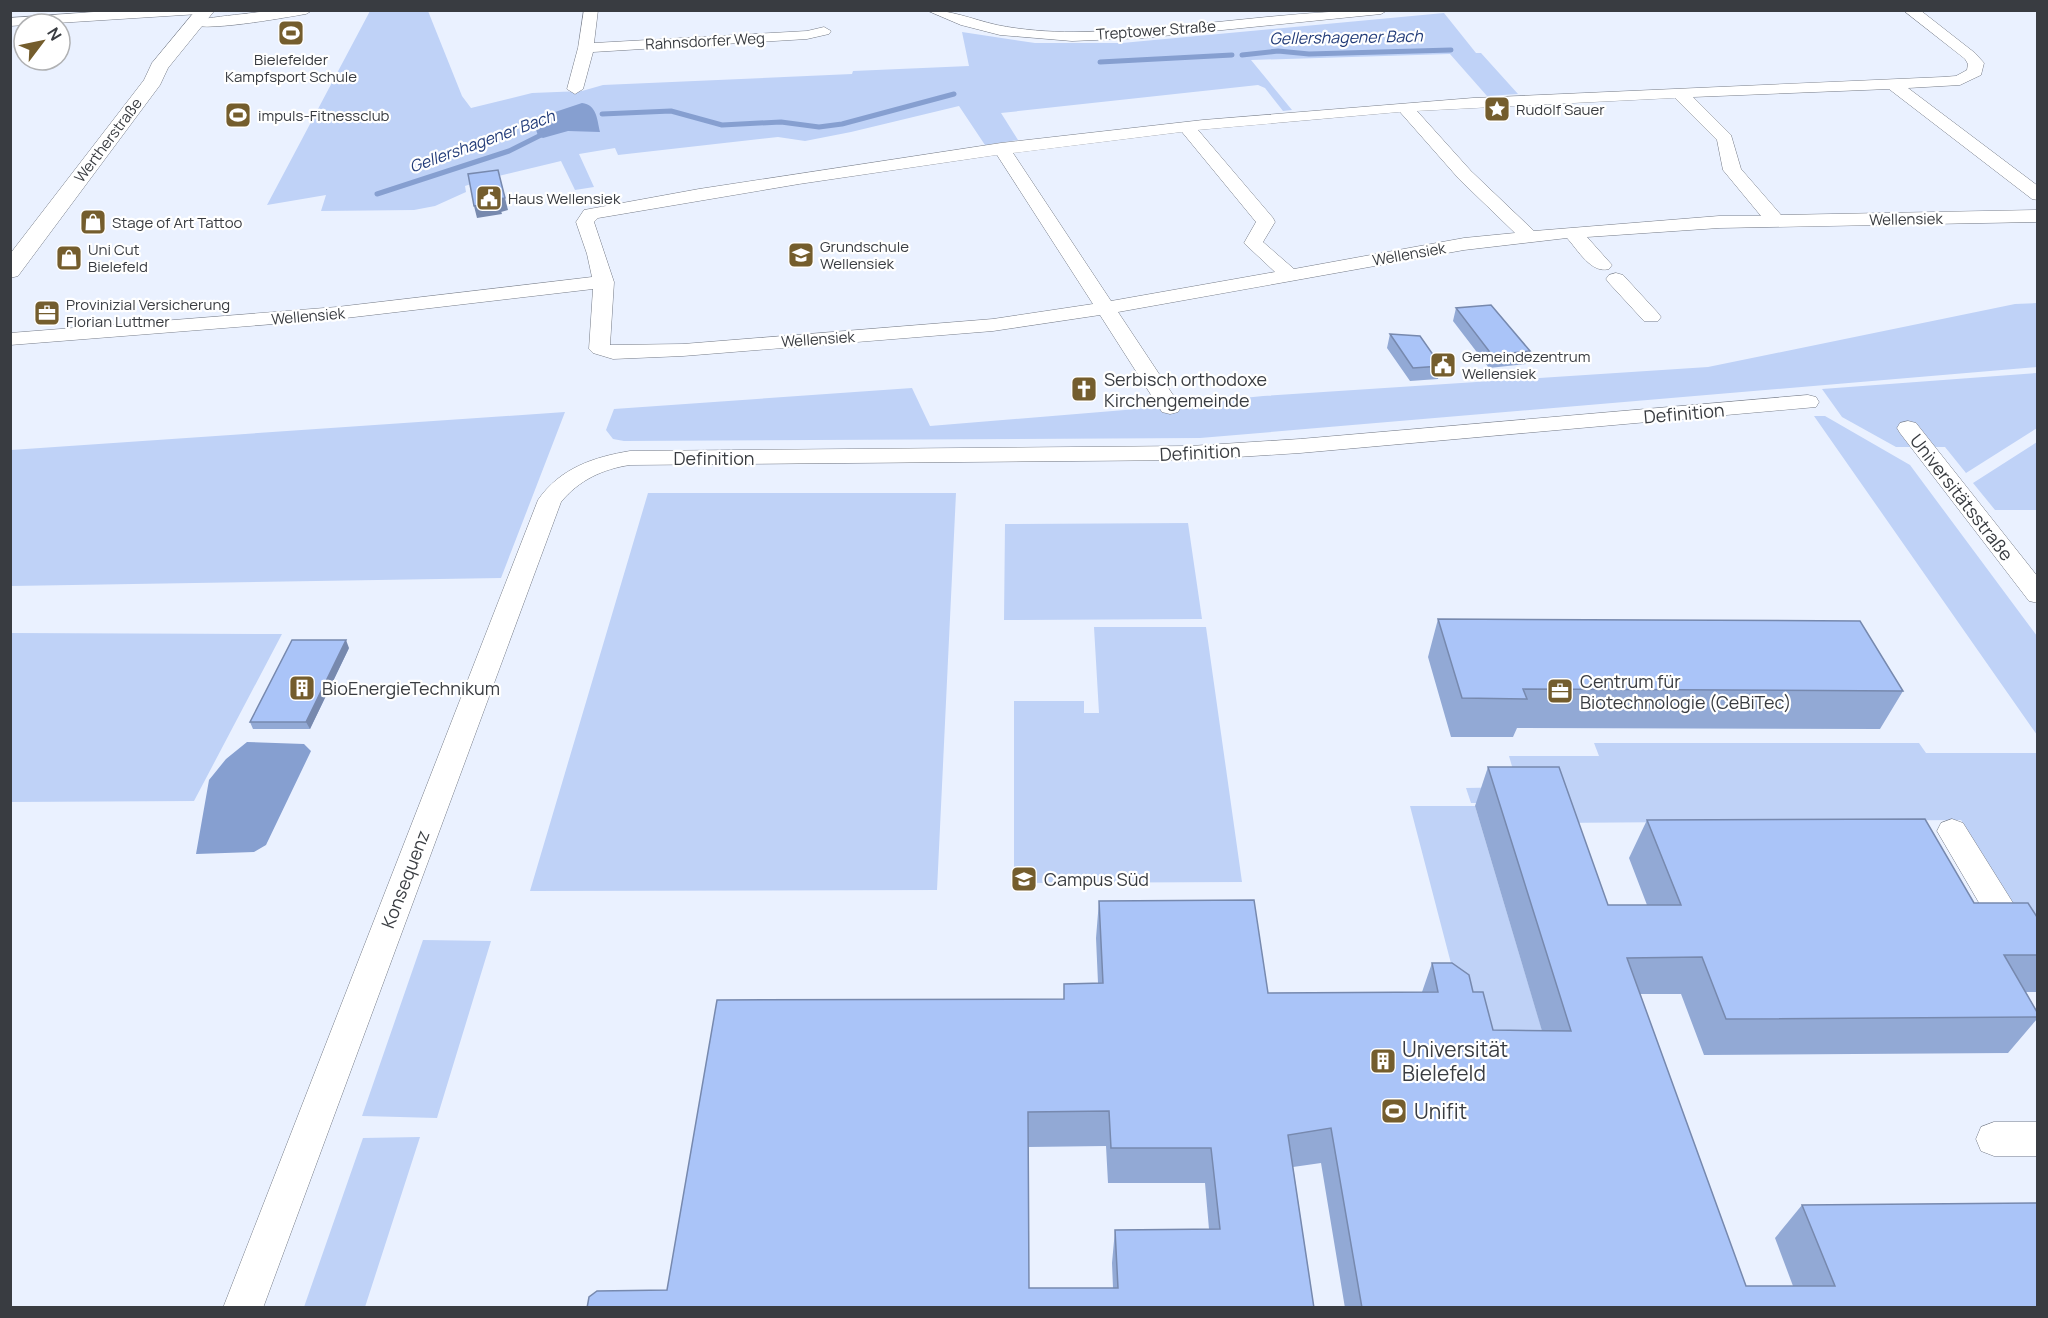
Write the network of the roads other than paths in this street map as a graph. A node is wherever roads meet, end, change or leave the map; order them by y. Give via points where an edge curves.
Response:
1 (306, 10) edge
2 (591, 10) edge
3 (933, 10) edge
4 (1381, 10) edge
5 (1911, 10) edge
6 (200, 15) edge
7 (10, 22) edge
8 (824, 31) dead end
9 (586, 48) junction
10 (1892, 84) junction
11 (575, 89) dead end
12 (1679, 93) junction
13 (1404, 107) junction
14 (1186, 127) junction
15 (1000, 148) junction
16 (2037, 195) edge
17 (2037, 216) edge
18 (1775, 220) junction
19 (1572, 232) junction
20 (1529, 236) junction
21 (10, 271) edge
22 (1290, 275) junction
23 (604, 282) junction
24 (1104, 309) junction
25 (1651, 317) dead end
26 (10, 339) edge
27 (1808, 402) dead end
28 (1170, 407) dead end
29 (1908, 428) dead end
30 (591, 468) joint
31 (2037, 595) edge
32 (1952, 831) dead end
33 (2037, 974) edge
34 (2037, 1138) edge
35 (1994, 1139) dead end
36 (243, 1308) edge

1 - 6 street via 232,21
2 - 9 street
3 - 4 street, Treptower Straße via 969,25 1011,32 1084,35 1166,24
5 - 10 street, Wellensiek via 1970,56 1976,63 1975,72 1943,82
6 - 7 street
6 - 21 main road, Wertherstraße
8 - 9 street, Rahnsdorfer Weg
9 - 11 street
10 - 12 street, Wellensiek
10 - 16 street
12 - 13 street, Wellensiek
12 - 18 street via 1725,139 1731,170
13 - 14 street, Wellensiek
13 - 20 street via 1464,175
14 - 15 street, Wellensiek
14 - 22 street via 1266,222 1253,243
15 - 23 street, Wellensiek via 591,214 585,222
15 - 24 street
17 - 18 street, Wellensiek
18 - 19 street, Wellensiek
19 - 20 street, Wellensiek
19 - 25 street
20 - 22 street, Wellensiek
22 - 24 street, Wellensiek
23 - 24 street, Wellensiek via 599,344 600,349 612,352 946,330
23 - 26 street, Wellensiek via 337,314
24 - 28 street
27 - 30 street, Definition via 1312,446 1190,453 630,458
29 - 31 street, Universitätsstraße
30 - 36 street, Konsequenz via 574,476 550,500
32 - 33 street
34 - 35 street

